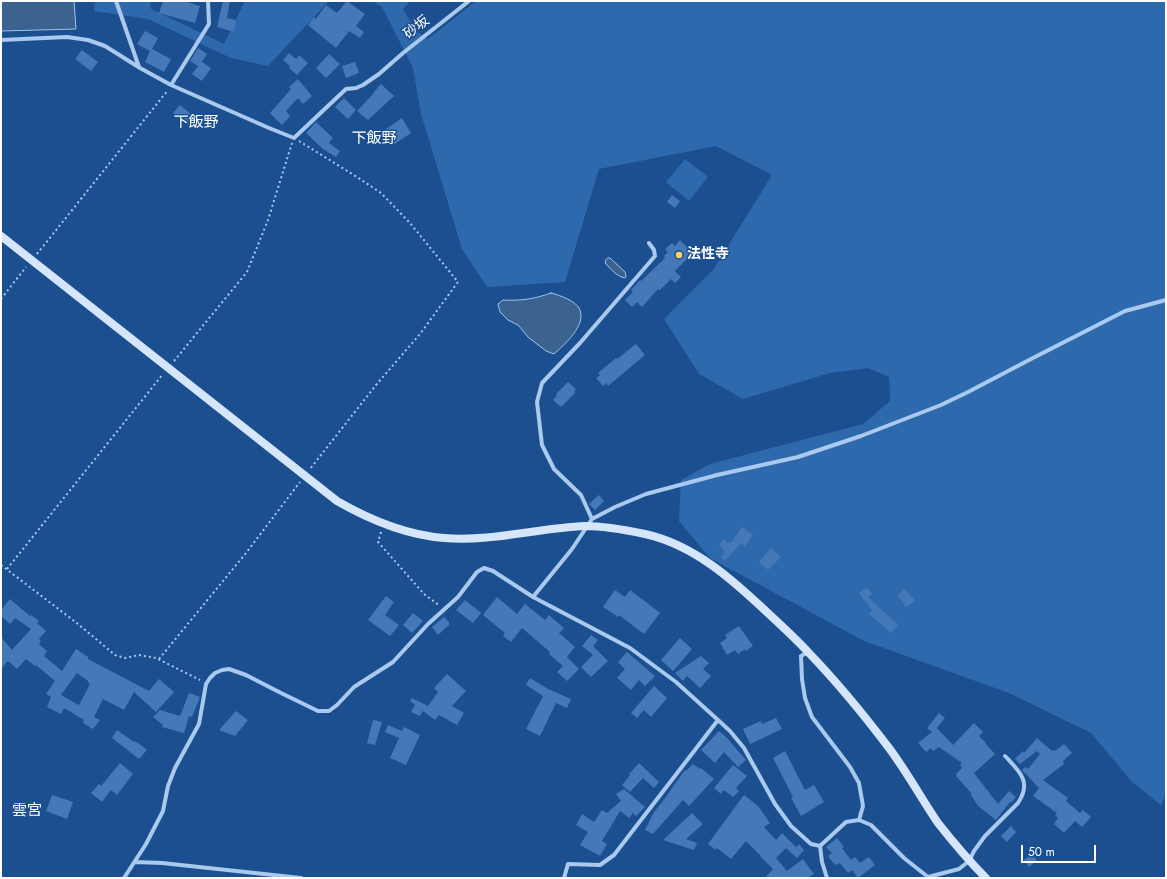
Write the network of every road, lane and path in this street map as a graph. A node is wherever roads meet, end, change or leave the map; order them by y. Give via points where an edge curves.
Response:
1 (116, 1) edge
2 (208, 1) edge
3 (469, 1) edge
4 (1, 40) edge
5 (140, 68) junction
6 (172, 85) junction
7 (294, 138) junction
8 (1, 236) edge
9 (648, 243) dead end
10 (32, 260) junction
11 (1, 299) edge
12 (1166, 300) edge
13 (305, 475) junction
14 (592, 519) junction
15 (383, 524) junction
16 (587, 526) junction
17 (1, 565) edge
18 (533, 597) junction
19 (444, 609) junction
20 (808, 652) junction
21 (159, 660) junction
22 (206, 684) junction
23 (718, 720) junction
24 (1005, 756) dead end
25 (859, 820) junction
26 (820, 846) junction
27 (969, 861) junction
28 (135, 862) junction
29 (124, 878) edge
30 (301, 878) edge
31 (564, 878) edge
32 (827, 878) edge
33 (986, 878) edge

1 - 5 street
2 - 6 street via 209,24
3 - 7 street, 砂坂 via 379,74 363,85 346,89
4 - 5 street via 67,37 88,40 105,46
5 - 6 street
6 - 7 street
6 - 10 path
7 - 13 path via 381,193 410,223 458,282 420,334
8 - 10 street
9 - 14 street via 655,256 542,383 537,402 542,445 554,469 581,495
10 - 11 path
10 - 13 street
12 - 14 street via 1125,312 934,408 861,436 798,457 646,494
13 - 15 street via 337,501
13 - 21 path via 246,553
14 - 16 street
15 - 16 street via 443,538 466,539
15 - 19 path via 378,542 424,594
16 - 18 street
16 - 20 street via 646,534 668,540 694,554 750,596
17 - 21 path via 116,655 125,658 140,655
18 - 19 street via 493,571 484,568 477,572 458,597
18 - 23 street via 630,648 676,682
19 - 22 street via 393,662 354,687 329,711 318,711 229,669 215,673
20 - 25 street via 800,656 805,698 812,717 850,767 858,783 863,806
20 - 27 street via 890,749 938,822
21 - 22 path
22 - 28 street via 199,724 175,768 163,811
23 - 26 street via 744,748 775,804 791,826 811,844
23 - 31 street via 614,855 600,865 568,864
24 - 27 street via 1021,775 1024,791 1018,803 974,850
25 - 26 street via 846,822
25 - 27 street via 871,825 904,858 928,877 959,869
26 - 32 street
27 - 33 street
28 - 29 street
28 - 30 street

